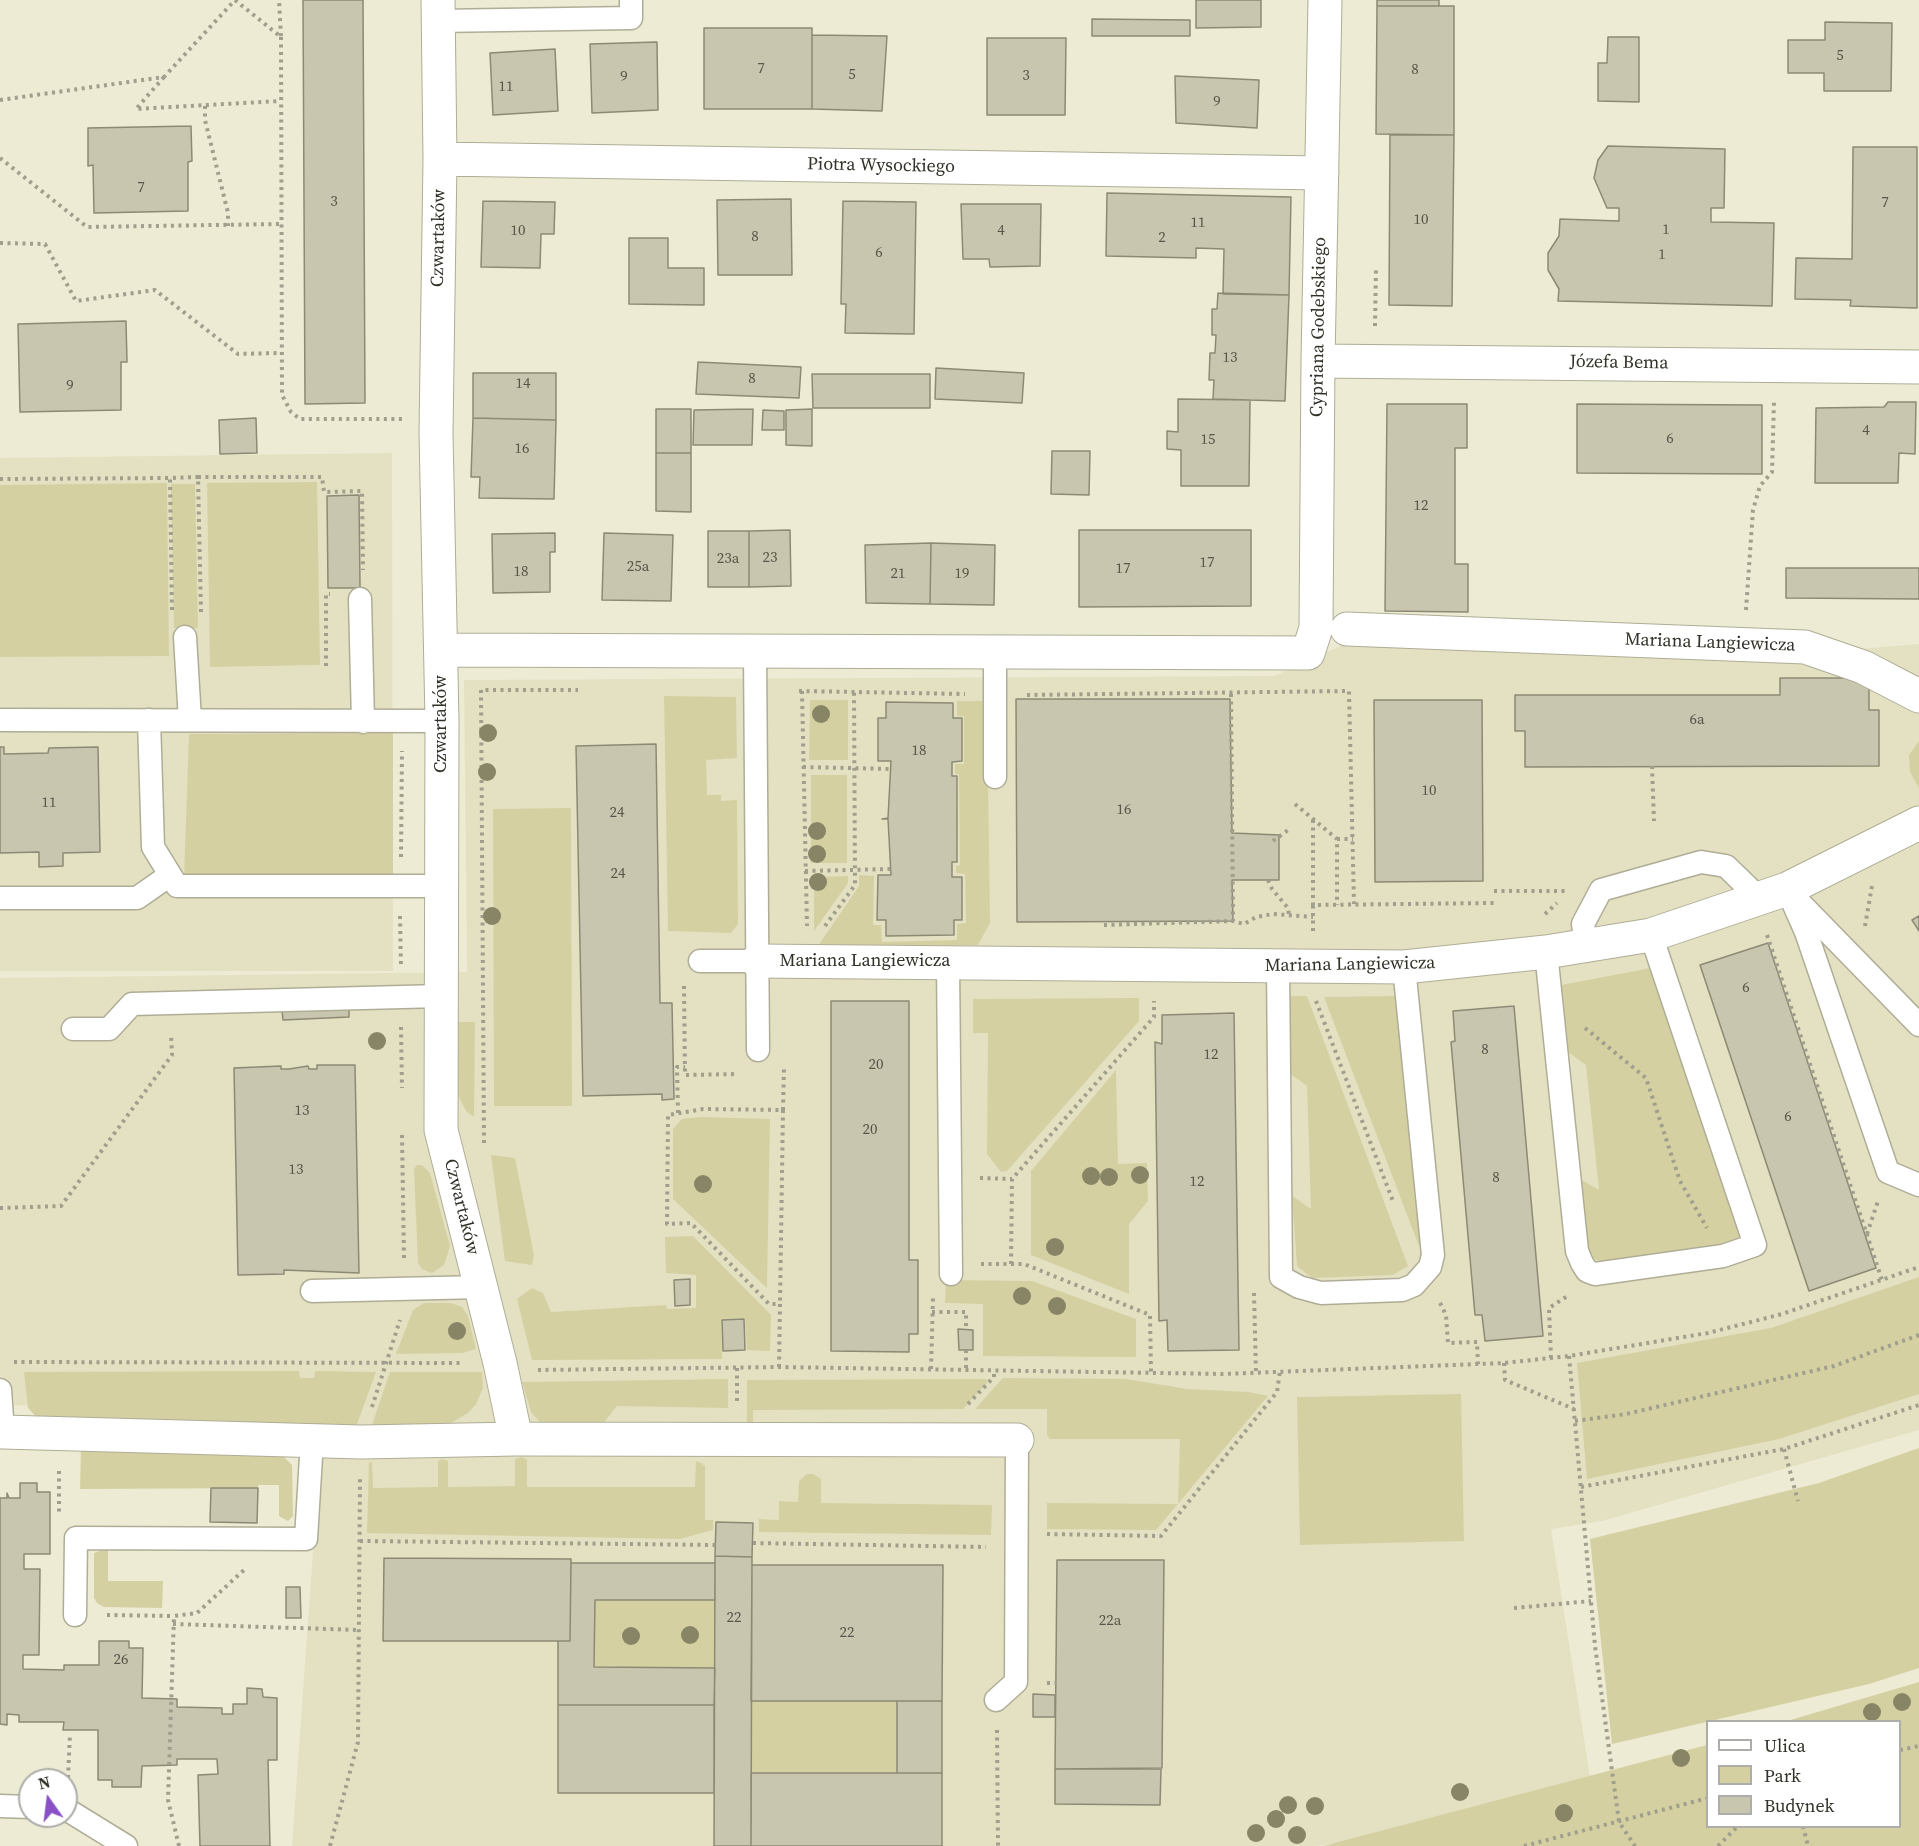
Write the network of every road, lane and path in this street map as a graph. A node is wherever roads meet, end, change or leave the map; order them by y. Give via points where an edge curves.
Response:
1 (235, 0) edge
2 (279, 0) edge
3 (631, 0) edge
4 (1325, 0) edge
5 (438, 11) edge
6 (281, 37) junction
7 (164, 77) junction
8 (0, 100) edge
9 (280, 101) junction
10 (205, 106) junction
11 (0, 158) edge
12 (440, 159) junction
13 (1322, 173) junction
14 (280, 224) junction
15 (228, 226) junction
16 (0, 243) edge
17 (1376, 267) dead end
18 (1375, 334) dead end
19 (280, 353) junction
20 (1318, 361) junction
21 (1919, 367) edge
22 (1774, 399) dead end
23 (407, 419) dead end
24 (170, 477) junction
25 (198, 477) junction
26 (0, 479) edge
27 (360, 599) joint
28 (1347, 629) dead end
29 (185, 637) junction
30 (1744, 644) junction
31 (441, 650) junction
32 (755, 651) junction
33 (855, 651) junction
34 (995, 652) junction
35 (802, 691) dead end
36 (1349, 691) dead end
37 (1231, 693) dead end
38 (1919, 696) edge
39 (0, 720) edge
40 (149, 720) junction
41 (190, 720) junction
42 (442, 721) junction
43 (363, 722) junction
44 (1652, 766) dead end
45 (803, 767) junction
46 (854, 769) junction
47 (891, 769) dead end
48 (995, 777) dead end
49 (1295, 804) dead end
50 (1313, 820) junction
51 (1654, 821) dead end
52 (1919, 823) edge
53 (1291, 828) dead end
54 (1337, 839) junction
55 (1353, 839) junction
56 (1274, 841) dead end
57 (1861, 854) junction
58 (855, 869) junction
59 (891, 869) dead end
60 (805, 870) junction
61 (170, 875) junction
62 (1268, 880) dead end
63 (440, 886) junction
64 (1494, 891) dead end
65 (1571, 891) dead end
66 (1773, 894) junction
67 (0, 898) edge
68 (1494, 903) dead end
69 (1354, 904) junction
70 (1313, 905) junction
71 (1337, 905) junction
72 (1289, 917) junction
73 (1313, 917) junction
74 (1233, 921) junction
75 (1100, 922) dead end
76 (807, 927) dead end
77 (821, 931) dead end
78 (1767, 934) dead end
79 (1651, 935) junction
80 (1313, 938) dead end
81 (1586, 946) junction
82 (1546, 952) junction
83 (700, 961) dead end
84 (757, 961) junction
85 (1859, 961) junction
86 (948, 962) junction
87 (1155, 965) junction
88 (1404, 967) junction
89 (1278, 978) junction
90 (694, 986) dead end
91 (441, 996) junction
92 (1552, 1001) junction
93 (170, 1003) junction
94 (1919, 1025) edge
95 (73, 1029) dead end
96 (758, 1050) dead end
97 (685, 1067) junction
98 (740, 1074) dead end
99 (772, 1074) dead end
100 (783, 1110) junction
101 (678, 1113) junction
102 (1919, 1185) edge
103 (1395, 1205) dead end
104 (0, 1208) edge
105 (1723, 1256) junction
106 (1011, 1264) junction
107 (1919, 1267) edge
108 (951, 1269) junction
109 (1424, 1275) junction
110 (1882, 1281) junction
111 (481, 1287) junction
112 (406, 1288) junction
113 (312, 1291) dead end
114 (1254, 1293) dead end
115 (780, 1304) junction
116 (1549, 1308) dead end
117 (932, 1312) junction
118 (966, 1329) dead end
119 (1919, 1335) edge
120 (966, 1350) dead end
121 (1569, 1356) junction
122 (1551, 1358) junction
123 (12, 1362) dead end
124 (500, 1362) junction
125 (1504, 1363) junction
126 (385, 1364) junction
127 (1478, 1364) junction
128 (779, 1367) junction
129 (931, 1369) junction
130 (966, 1370) junction
131 (1280, 1371) junction
132 (1151, 1372) junction
133 (1256, 1373) junction
134 (0, 1390) edge
135 (1919, 1405) edge
136 (1574, 1408) junction
137 (1575, 1421) junction
138 (2, 1432) edge
139 (516, 1439) junction
140 (312, 1440) junction
141 (1017, 1440) joint
142 (361, 1442) junction
143 (1784, 1449) junction
144 (1581, 1487) junction
145 (1798, 1501) dead end
146 (360, 1541) junction
147 (753, 1543) dead end
148 (716, 1545) dead end
149 (1017, 1547) junction
150 (249, 1567) dead end
151 (1591, 1601) junction
152 (1514, 1608) dead end
153 (75, 1615) joint
154 (174, 1616) junction
155 (173, 1624) junction
156 (359, 1630) junction
157 (996, 1700) dead end
158 (70, 1734) dead end
159 (997, 1736) dead end
160 (1919, 1746) edge
161 (1901, 1750) edge
162 (69, 1768) edge
163 (1706, 1798) edge
164 (0, 1806) edge
165 (18, 1807) edge
166 (78, 1816) edge
167 (1619, 1822) junction
168 (1737, 1828) edge
169 (1803, 1828) edge
170 (126, 1846) edge
171 (179, 1846) edge
172 (330, 1846) edge
173 (998, 1846) edge
174 (1524, 1846) edge
175 (1635, 1846) edge
176 (1718, 1846) edge
177 (1808, 1846) edge

1 - 6 path
1 - 7 path
2 - 6 path
3 - 5 lane via 631,18
4 - 13 street, Cypriana Godebskiego
5 - 12 street, Czwartaków
6 - 9 path
7 - 8 path
7 - 10 path via 136,109
9 - 10 path
9 - 14 path
10 - 15 path
11 - 15 path via 87,227
12 - 13 street, Piotra Wysockiego
12 - 31 street, Czwartaków via 436,433
13 - 20 street, Cypriana Godebskiego
14 - 15 path
14 - 19 path
16 - 19 path via 45,244 76,302 155,290 238,354
17 - 18 path
19 - 23 path via 282,395 300,419
20 - 21 street, Józefa Bema
20 - 34 street, Cypriana Godebskiego via 1317,628 1308,654
22 - 30 path via 1772,472 1760,486 1753,510
24 - 25 path
24 - 26 path
24 - 29 path via 172,636
25 - 27 path via 322,477 324,492 362,491 364,595
25 - 29 path via 201,636
27 - 43 lane
28 - 30 street, Mariana Langiewicza
29 - 41 lane
30 - 38 street, Mariana Langiewicza via 1804,647 1863,668
31 - 32 street
31 - 42 street, Czwartaków
32 - 33 street
32 - 84 lane
33 - 34 street
33 - 46 path
34 - 48 lane
35 - 45 path
36 - 55 path
37 - 74 path
39 - 40 lane
40 - 41 lane
40 - 61 lane via 153,846
41 - 43 lane
42 - 43 lane
42 - 63 street, Czwartaków
44 - 51 path
45 - 46 path
45 - 60 path
46 - 47 path
46 - 58 path
49 - 50 path
50 - 54 path
50 - 70 path
52 - 57 street, Mariana Langiewicza
53 - 56 path
54 - 55 path
54 - 71 path
55 - 69 path
57 - 66 street, Mariana Langiewicza
57 - 85 path via 1873,880
58 - 59 path
58 - 60 path
58 - 77 path via 855,885
60 - 76 path
61 - 63 lane via 177,886
61 - 67 lane via 137,898
62 - 72 path via 1288,908
63 - 91 street, Czwartaków
64 - 65 path
66 - 79 street, Mariana Langiewicza
66 - 81 lane via 1726,866 1701,862 1601,890 1583,924
66 - 85 lane
66 - 102 lane via 1806,932 1887,1172
68 - 69 path
69 - 71 path
70 - 71 path
70 - 73 path
72 - 73 path
72 - 74 path via 1273,914 1244,924
73 - 80 path
74 - 75 path
78 - 110 path
79 - 81 street, Mariana Langiewicza
79 - 105 lane via 1755,1245
81 - 82 street, Mariana Langiewicza
82 - 88 street, Mariana Langiewicza
82 - 92 lane
83 - 84 lane
84 - 86 street, Mariana Langiewicza
84 - 96 lane
85 - 94 lane
86 - 87 street, Mariana Langiewicza
86 - 108 lane
87 - 89 street, Mariana Langiewicza
87 - 106 path via 1154,1017 1012,1179
88 - 89 street, Mariana Langiewicza
88 - 109 lane via 1433,1256
89 - 103 path via 1311,988
89 - 109 lane via 1281,1277 1320,1293 1402,1290
90 - 97 path via 683,986
91 - 93 lane
91 - 111 street, Czwartaków via 441,1130
92 - 105 path via 1646,1078 1680,1181
92 - 105 lane via 1581,1263 1595,1274
93 - 95 lane via 132,1004 109,1029
93 - 104 path via 172,1055 61,1206
97 - 98 path via 685,1075
97 - 101 path via 677,1067
99 - 100 path via 783,1073
100 - 101 path via 703,1109
100 - 115 path
101 - 115 path via 668,1115 667,1224 691,1223 769,1304
106 - 108 path
106 - 132 path via 1024,1264 1150,1315
107 - 110 path
108 - 117 path via 933,1263
109 - 127 path via 1446,1315 1448,1343 1477,1342
110 - 121 path via 1708,1333
111 - 112 lane
111 - 124 street, Czwartaków
112 - 113 lane
112 - 126 path via 406,1304
114 - 133 path
115 - 128 path
116 - 122 path
117 - 118 path via 966,1312
117 - 129 path
119 - 137 path via 1834,1366 1626,1414
120 - 130 path
121 - 122 path
121 - 136 path
122 - 125 path
123 - 126 path
124 - 126 path
124 - 128 path via 520,1370
124 - 139 street, Czwartaków
125 - 127 path
125 - 136 path via 1505,1380
126 - 142 path
127 - 131 path
128 - 129 path
129 - 130 path
130 - 132 path
131 - 133 path
131 - 149 path via 1277,1392 1161,1536 1043,1534 1043,1548
132 - 133 path
134 - 138 lane
135 - 143 path
136 - 137 path
137 - 144 path
138 - 140 street
139 - 141 street
139 - 142 street
140 - 142 street
140 - 153 lane via 306,1539 76,1538
141 - 149 lane
142 - 146 path
143 - 144 path
143 - 145 path
144 - 151 path
146 - 148 path
146 - 156 path
147 - 149 path
149 - 157 lane via 1016,1682
150 - 154 path via 197,1612
151 - 152 path
151 - 167 path
153 - 154 path
154 - 155 path
155 - 156 path
155 - 171 path via 168,1800
156 - 172 path via 358,1742
158 - 162 path
159 - 173 path
160 - 161 path
163 - 167 path
164 - 165 lane
166 - 170 lane
167 - 174 path
167 - 175 path
168 - 176 path
169 - 177 path

